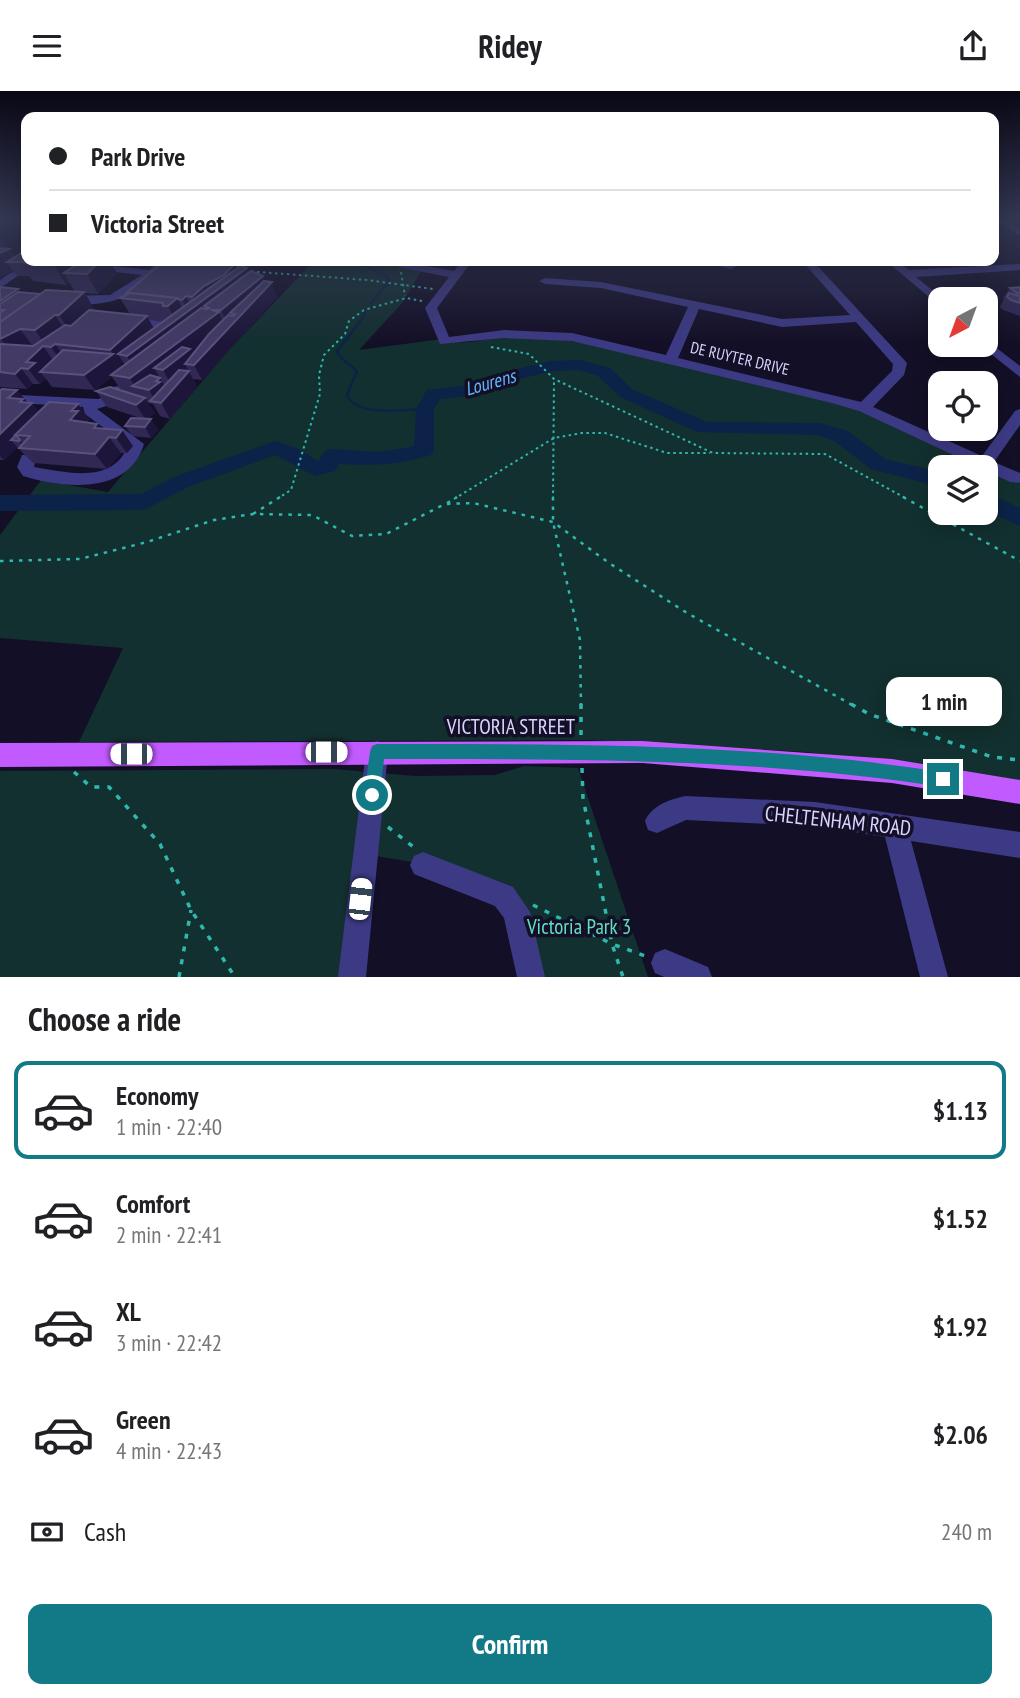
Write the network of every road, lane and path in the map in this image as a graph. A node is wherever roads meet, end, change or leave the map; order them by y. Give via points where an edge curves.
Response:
1 (27, 266) edge
2 (160, 266) edge
3 (402, 266) edge
4 (416, 266) edge
5 (463, 266) edge
6 (812, 266) edge
7 (896, 266) edge
8 (986, 266) edge
9 (1020, 267) edge
10 (990, 269) junction
11 (237, 270) edge
12 (132, 271) junction
13 (151, 273) junction
14 (905, 274) junction
15 (456, 275) junction
16 (545, 281) dead end
17 (401, 284) junction
18 (0, 285) edge
19 (116, 285) dead end
20 (443, 290) junction
21 (928, 293) edge
22 (405, 298) junction
23 (433, 304) junction
24 (695, 305) junction
25 (111, 311) junction
26 (860, 318) junction
27 (150, 345) edge
28 (485, 346) dead end
29 (998, 354) edge
30 (671, 359) junction
31 (1020, 373) edge
32 (554, 379) junction
33 (122, 393) edge
34 (1, 399) edge
35 (94, 403) junction
36 (864, 408) junction
37 (1020, 414) edge
38 (554, 438) junction
39 (713, 453) junction
40 (967, 455) edge
41 (991, 455) edge
42 (28, 459) edge
43 (998, 469) edge
44 (1016, 478) dead end
45 (445, 504) junction
46 (253, 515) junction
47 (552, 522) junction
48 (0, 561) edge
49 (1020, 561) edge
50 (581, 751) junction
51 (377, 752) junction
52 (77, 754) junction
53 (0, 755) edge
54 (1020, 761) edge
55 (1020, 792) edge
56 (657, 821) dead end
57 (369, 822) junction
58 (895, 826) junction
59 (1020, 845) edge
60 (423, 865) joint
61 (511, 903) junction
62 (191, 910) junction
63 (612, 944) junction
64 (665, 963) joint
65 (179, 977) edge
66 (235, 977) edge
67 (352, 977) edge
68 (531, 977) edge
69 (624, 977) edge
70 (698, 977) edge
71 (934, 977) edge

1 - 18 street
2 - 13 street
3 - 17 path
4 - 15 street
5 - 15 street
6 - 26 street
7 - 14 street
8 - 10 street
9 - 10 street
10 - 14 street
11 - 17 path
12 - 13 street
12 - 19 street
12 - 25 street via 102,268 58,299
13 - 25 street
14 - 21 street
15 - 20 street
16 - 24 street via 601,285
17 - 20 path
17 - 22 path
20 - 23 street
22 - 23 path
22 - 46 path via 364,310 349,321 345,334 324,355 320,394 291,490
23 - 30 street, DE RUYTER DRIVE via 431,310 447,342 504,334 557,335
24 - 26 street via 782,323
24 - 30 street
25 - 27 street via 169,326
26 - 36 street via 901,366
28 - 32 path via 529,354
29 - 31 street
30 - 36 street, DE RUYTER DRIVE
32 - 38 path
32 - 39 path
33 - 35 street
34 - 35 street
35 - 42 street via 90,411 136,444 114,469 86,481 29,472 25,467
36 - 40 street, DE RUYTER DRIVE
37 - 41 street
38 - 39 path via 605,433 667,453
38 - 45 path
38 - 47 path
39 - 49 path via 825,454
43 - 44 street, DE RUYTER DRIVE
45 - 46 path via 386,534 363,536 352,536 312,515
45 - 47 path via 472,503
46 - 48 path via 214,520 80,559
47 - 50 path via 580,640
47 - 54 path via 687,613 869,714 992,757
50 - 51 main road, VICTORIA STREET
50 - 55 main road, VICTORIA STREET via 706,755 878,770
50 - 63 path via 583,798
51 - 52 main road, VICTORIA STREET
51 - 57 street
52 - 53 main road, VICTORIA STREET
52 - 62 path via 72,771 91,787 109,787 160,844
56 - 58 street, CHELTENHAM ROAD via 686,808 815,814
57 - 60 path via 382,822 390,828 415,849
57 - 67 street
58 - 59 street, CHELTENHAM ROAD
58 - 71 street
60 - 61 street via 496,891
61 - 63 path via 521,899
61 - 68 street
62 - 65 path
62 - 66 path
63 - 64 path
63 - 69 path
64 - 70 street

